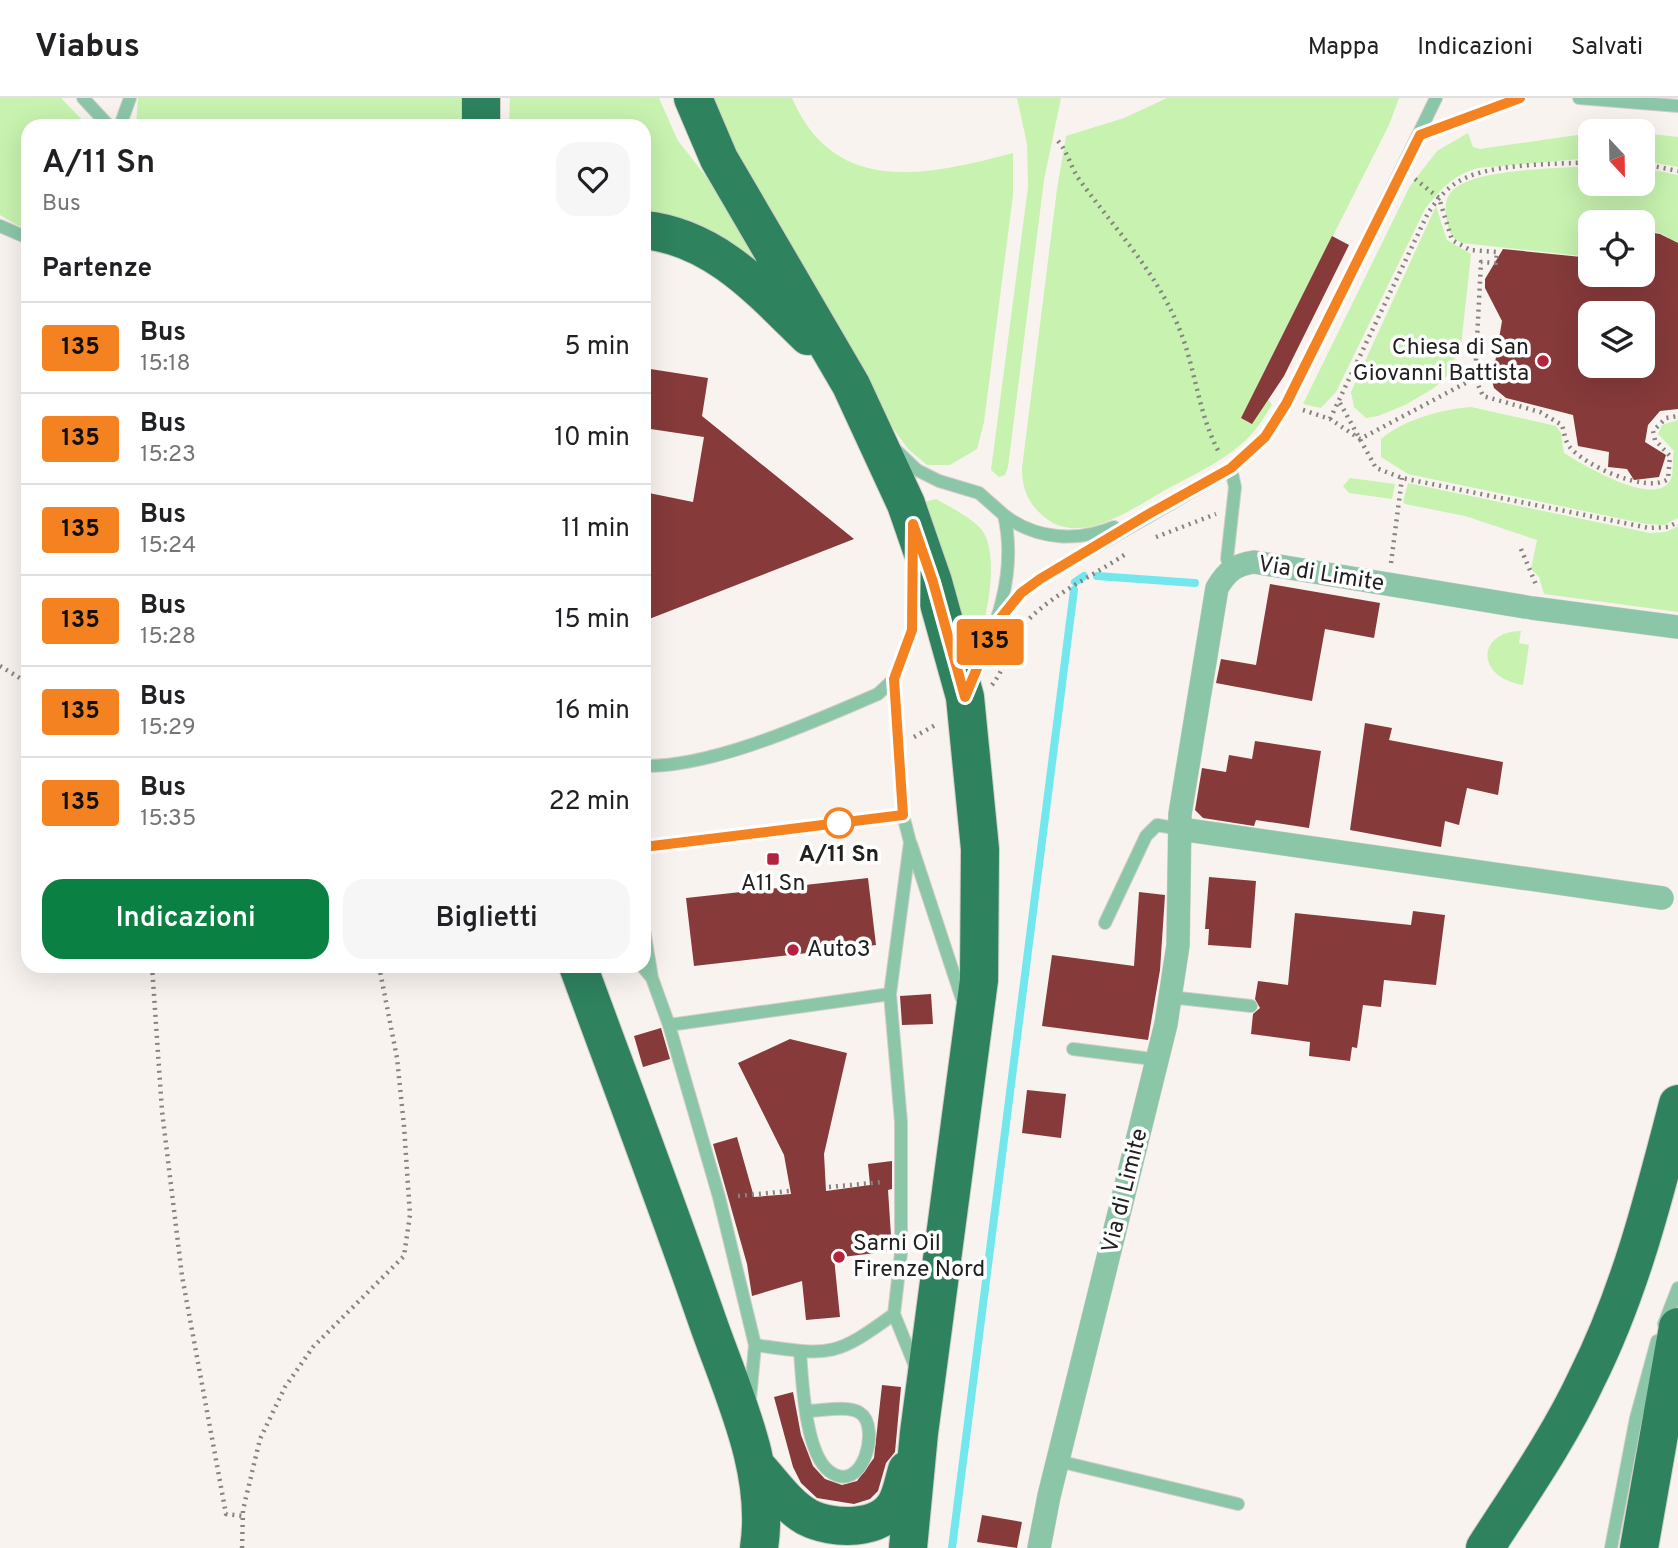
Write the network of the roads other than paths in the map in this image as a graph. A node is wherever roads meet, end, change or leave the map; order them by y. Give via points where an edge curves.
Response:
1 (83, 98) edge
2 (130, 98) edge
3 (1436, 98) edge
4 (1520, 98) edge
5 (1579, 98) edge
6 (690, 101) edge
7 (1678, 106) edge
8 (102, 119) edge
9 (122, 119) edge
10 (1420, 135) junction
11 (0, 226) edge
12 (651, 232) edge
13 (21, 235) edge
14 (846, 377) junction
15 (1232, 467) junction
16 (1004, 515) junction
17 (1147, 515) junction
18 (913, 524) junction
19 (1233, 569) junction
20 (995, 625) junction
21 (1678, 627) edge
22 (894, 679) junction
23 (965, 697) junction
24 (651, 766) edge
25 (903, 815) junction
26 (1181, 829) junction
27 (910, 842) junction
28 (651, 846) edge
29 (1662, 898) dead end
30 (1105, 923) dead end
31 (651, 972) edge
32 (581, 973) edge
33 (648, 973) edge
34 (652, 978) junction
35 (890, 994) junction
36 (1170, 997) junction
37 (1251, 1006) dead end
38 (669, 1025) junction
39 (1073, 1049) dead end
40 (970, 1052) junction
41 (1159, 1060) junction
42 (1678, 1104) edge
43 (1678, 1288) edge
44 (894, 1314) junction
45 (1678, 1327) edge
46 (755, 1345) junction
47 (800, 1351) junction
48 (925, 1390) junction
49 (806, 1410) junction
50 (919, 1433) junction
51 (751, 1450) junction
52 (1058, 1461) junction
53 (1238, 1504) dead end
54 (759, 1548) edge
55 (908, 1548) edge
56 (1039, 1548) edge
57 (1485, 1548) edge
58 (1611, 1548) edge
59 (1639, 1548) edge

1 - 8 lane
2 - 9 lane
3 - 10 lane
4 - 10 lane
5 - 7 lane
6 - 14 highway
10 - 15 lane via 1286,404 1265,437
11 - 13 lane
12 - 14 highway via 690,242 741,270
14 - 16 lane via 895,450 917,470 979,493
14 - 18 highway
15 - 17 lane
15 - 19 lane via 1235,487 1227,559
16 - 17 lane via 1025,528 1066,537 1098,534
16 - 20 lane via 1009,570
17 - 20 lane via 1040,579 1021,593
18 - 22 lane via 912,630
18 - 23 highway
19 - 21 street, Via di Limite via 1254,562
19 - 26 street, Via di Limite via 1217,588
20 - 23 lane
22 - 24 lane via 878,694 706,760
22 - 25 lane
23 - 40 highway via 980,849 979,980
25 - 27 lane
25 - 28 lane
26 - 29 street
26 - 30 lane via 1157,825 1146,835
26 - 36 street, Via di Limite via 1178,945
27 - 35 lane
27 - 40 lane via 959,985
31 - 34 lane
32 - 51 highway
33 - 34 lane
34 - 38 lane
35 - 38 lane
35 - 44 lane via 901,1122 901,1253
36 - 37 lane
36 - 41 street, Via di Limite
38 - 46 lane via 719,1197
39 - 41 lane
40 - 48 highway
41 - 52 street, Via di Limite
42 - 57 highway via 1637,1250 1597,1356 1558,1433
43 - 58 lane via 1636,1418
44 - 47 lane via 856,1342 830,1353
44 - 48 lane
45 - 59 highway
46 - 47 lane
46 - 51 lane
47 - 49 lane
48 - 50 highway
49 - 49 lane via 821,1461 836,1474 855,1473 867,1455 867,1421 850,1410
50 - 51 highway via 897,1504 867,1523 833,1525 806,1516
50 - 55 highway
51 - 54 highway via 762,1529
52 - 53 lane
52 - 56 street, Via di Limite

